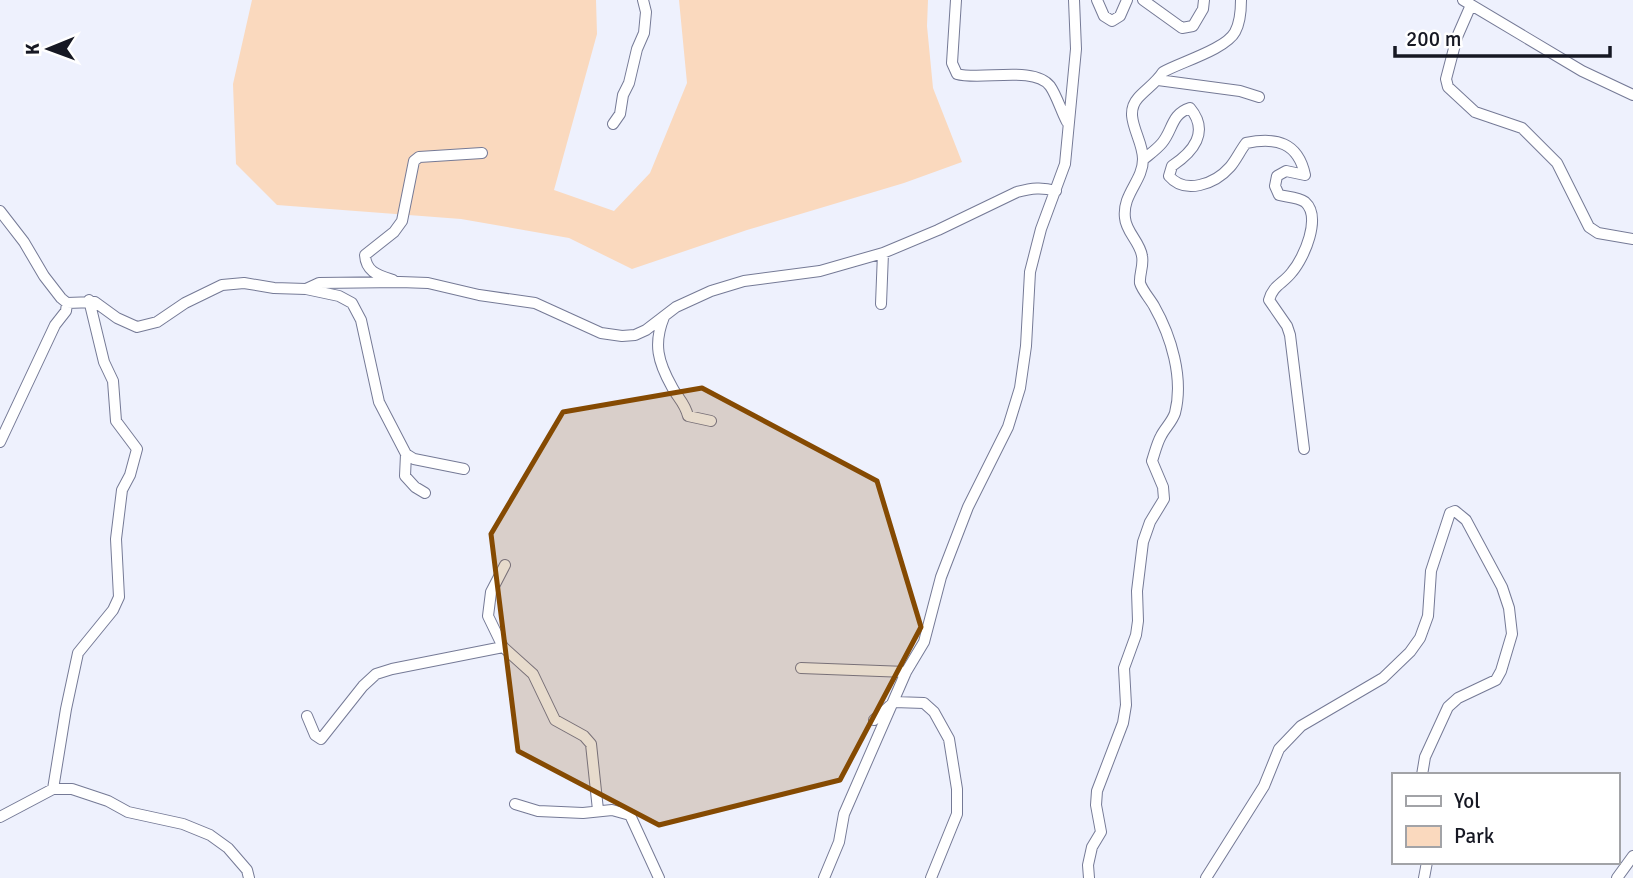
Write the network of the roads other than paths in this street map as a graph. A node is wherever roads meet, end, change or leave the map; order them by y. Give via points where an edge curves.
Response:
1 (643, 0) edge
2 (956, 0) edge
3 (1074, 0) edge
4 (1097, 0) edge
5 (1127, 0) edge
6 (1143, 0) edge
7 (1204, 0) edge
8 (1241, 0) edge
9 (1467, 2) edge
10 (1158, 80) junction
11 (1633, 95) edge
12 (1259, 97) dead end
13 (613, 124) dead end
14 (1069, 125) junction
15 (482, 153) dead end
16 (1144, 159) junction
17 (1056, 191) junction
18 (0, 211) edge
19 (1633, 239) edge
20 (883, 253) junction
21 (400, 282) junction
22 (306, 289) junction
23 (89, 300) junction
24 (67, 303) junction
25 (881, 304) dead end
26 (666, 313) junction
27 (711, 421) dead end
28 (0, 442) edge
29 (1304, 449) dead end
30 (406, 454) junction
31 (464, 469) dead end
32 (425, 493) dead end
33 (505, 565) dead end
34 (503, 647) junction
35 (801, 668) dead end
36 (906, 672) junction
37 (894, 702) junction
38 (307, 716) dead end
39 (874, 720) dead end
40 (1422, 773) edge
41 (53, 789) junction
42 (515, 804) dead end
43 (598, 810) junction
44 (0, 817) edge
45 (1633, 856) edge
46 (249, 878) edge
47 (659, 878) edge
48 (824, 878) edge
49 (931, 878) edge
50 (1089, 878) edge
51 (1206, 878) edge
52 (1617, 878) edge

1 - 13 street via 645,27 620,114
2 - 14 street via 952,63 957,74 1043,80
3 - 14 street via 1076,49
4 - 5 street via 1104,16 1112,21 1120,16
6 - 7 street via 1182,28 1194,26
8 - 10 street via 1235,33 1224,43 1163,72
9 - 11 street via 1582,71
9 - 19 street via 1446,79 1448,87 1475,112 1522,128 1557,163 1589,227
10 - 12 street
10 - 16 street via 1136,100 1131,116
14 - 17 street via 1065,164
15 - 21 street via 414,161 402,221 365,255 375,274
16 - 29 street via 1161,145 1181,111 1190,108 1196,116 1196,145 1172,166 1169,176 1185,188 1214,179 1230,168 1246,143 1284,143 1299,156 1305,175 1286,171 1277,176 1275,186 1279,195 1306,203 1311,232 1295,270 1271,290 1269,300 1290,335
16 - 50 street via 1124,204 1125,222 1142,256 1140,283 1170,344 1177,402 1152,461 1164,499 1143,542 1136,635 1124,668 1126,705 1097,791 1101,832 1092,847
17 - 20 street via 1017,192
17 - 36 street via 1030,272 1026,346 1008,427 968,508 941,577 924,642
18 - 24 street
20 - 25 street
20 - 26 street via 820,271 744,281 699,295
21 - 22 street via 319,283
21 - 26 street via 535,303 611,335 635,335
22 - 23 street via 222,285 157,322 137,327
22 - 30 street via 352,303 361,320 379,402
23 - 24 street
23 - 41 street via 113,381 116,421 137,449 122,490 116,540 120,597 78,653
24 - 28 street
26 - 27 street via 656,340 672,389 685,404 688,416
30 - 31 street
30 - 32 street via 405,476
33 - 34 street via 487,608
34 - 38 street via 376,674 321,739
34 - 43 street via 533,674 555,720 591,744
35 - 36 street
36 - 37 street
37 - 39 street
37 - 48 street via 844,814 839,842
37 - 49 street via 924,703 949,739 957,814
40 - 51 street via 1448,707 1496,680 1512,634 1503,587 1466,520 1455,511 1450,513 1435,555 1428,616 1420,638 1383,678 1301,726 1279,749 1264,786
41 - 44 street
41 - 46 street via 72,789 128,812 210,835 228,848
42 - 43 street via 538,811
43 - 47 street via 625,813 634,819
45 - 52 street

